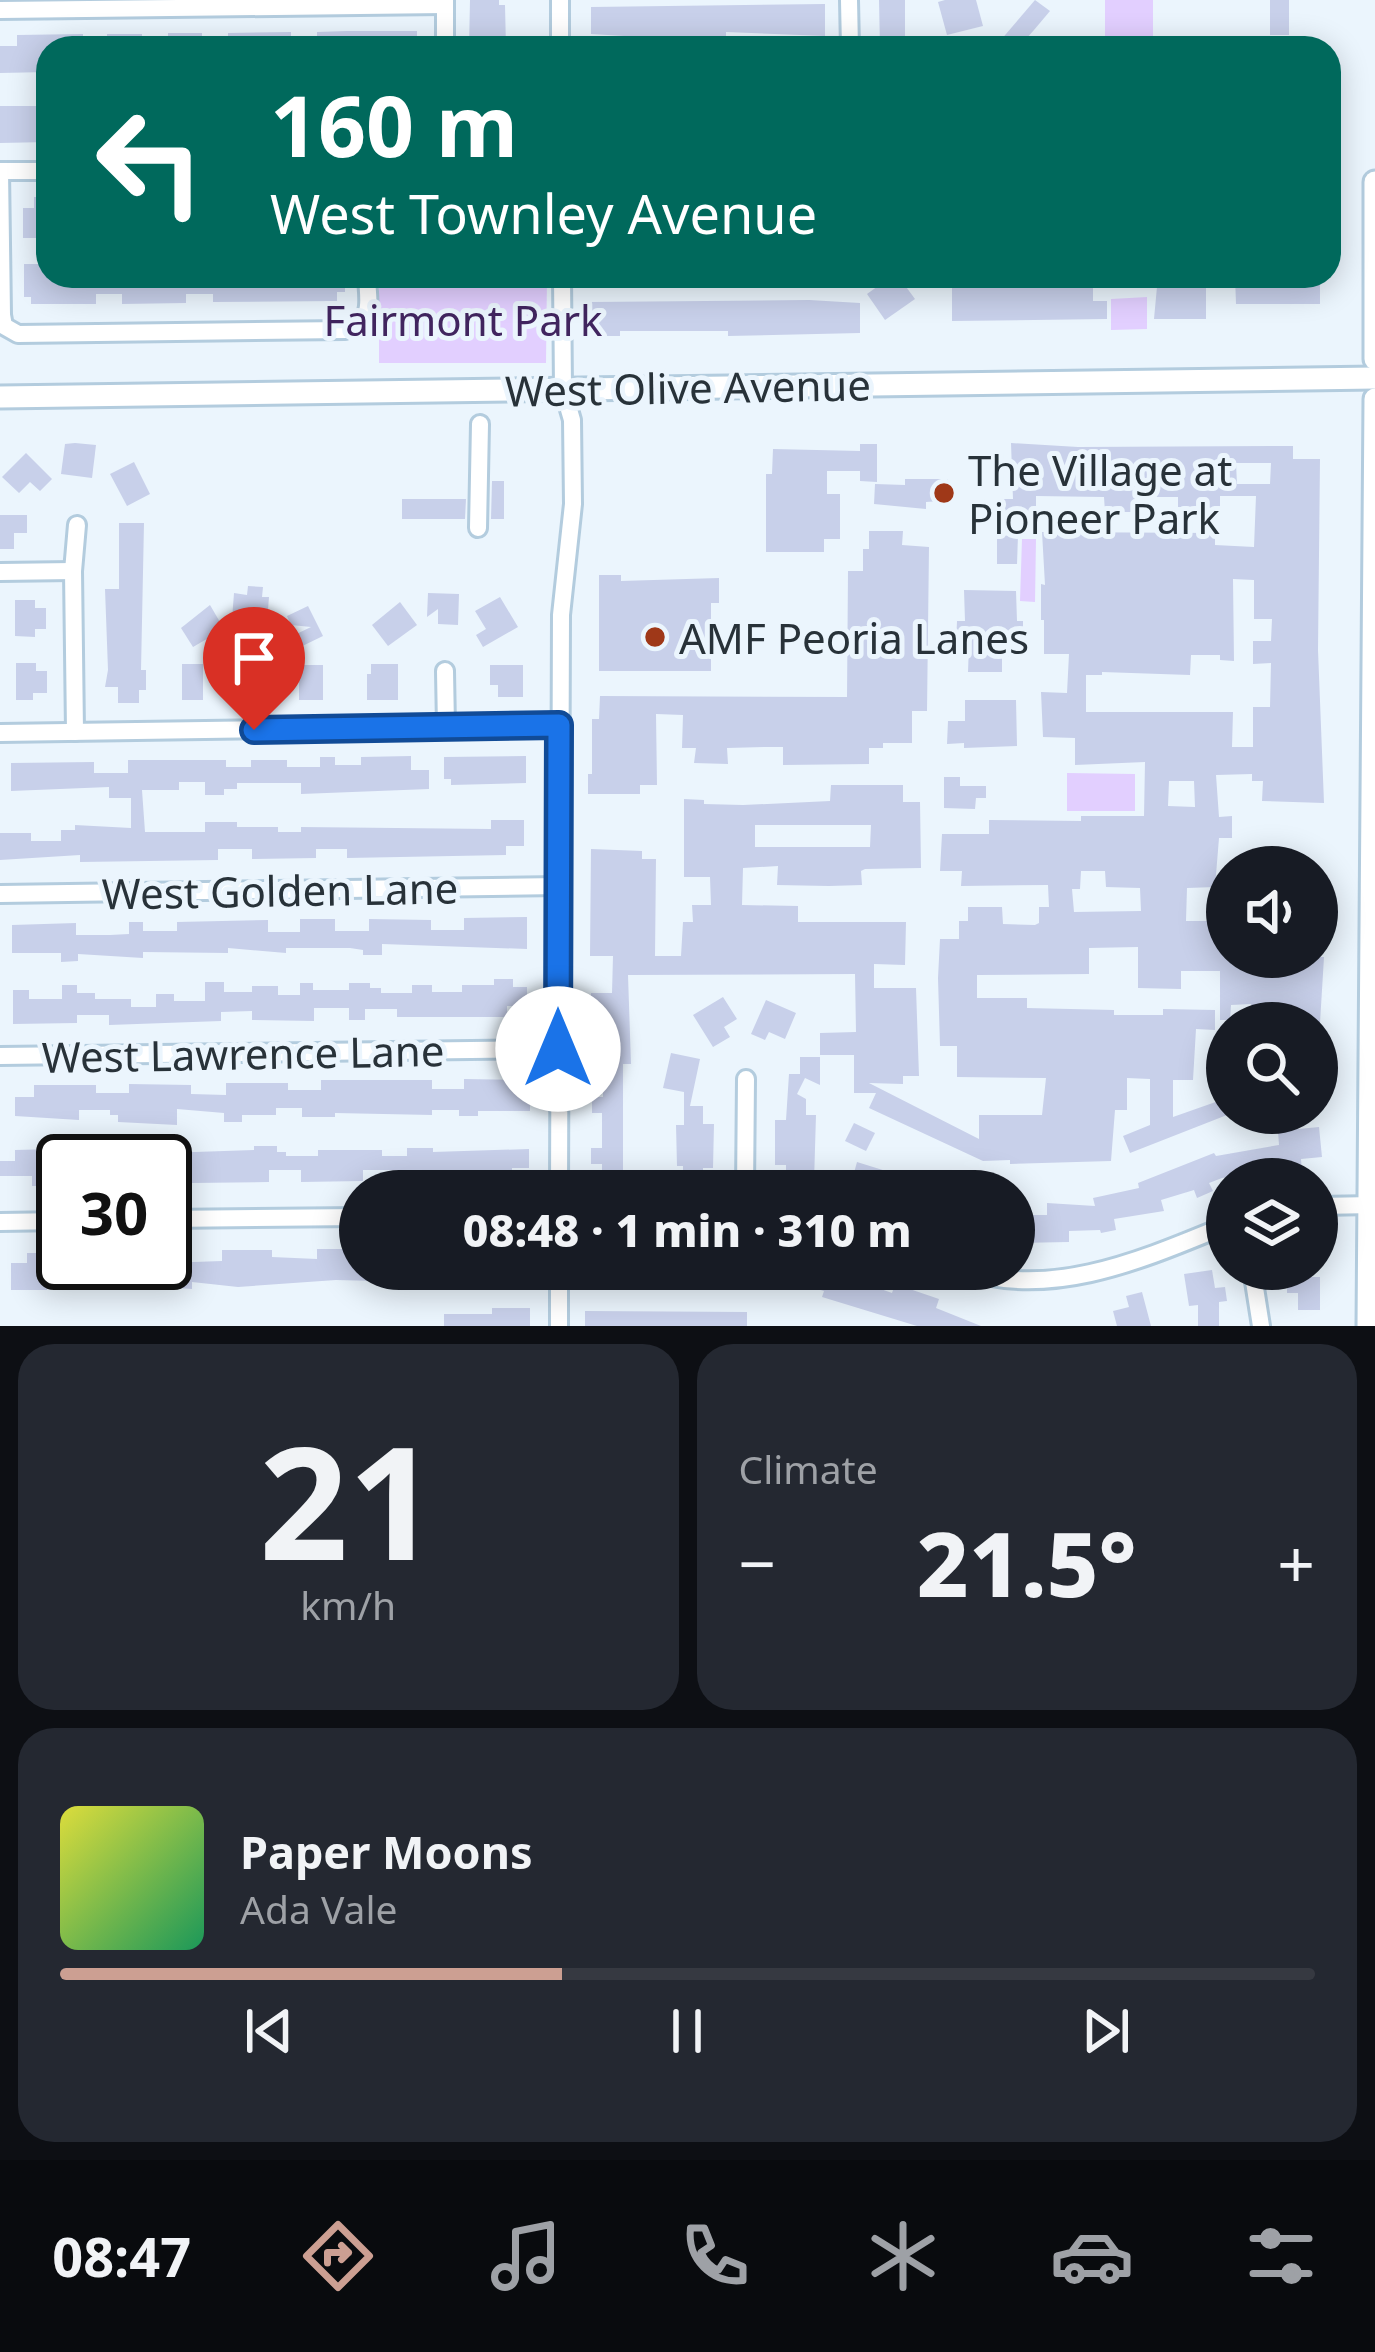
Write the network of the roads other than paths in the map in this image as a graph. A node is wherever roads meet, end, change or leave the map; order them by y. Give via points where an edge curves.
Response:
1 (560, 0) edge
2 (849, 0) edge
3 (445, 3) edge
4 (0, 10) edge
5 (446, 36) edge
6 (560, 36) edge
7 (850, 36) edge
8 (0, 171) edge
9 (36, 171) edge
10 (1375, 182) edge
11 (367, 288) edge
12 (562, 288) edge
13 (1375, 359) edge
14 (1375, 378) edge
15 (563, 389) junction
16 (0, 397) edge
17 (1375, 398) edge
18 (480, 424) dead end
19 (77, 525) dead end
20 (478, 528) dead end
21 (73, 571) junction
22 (0, 572) edge
23 (445, 671) dead end
24 (254, 673) dead end
25 (559, 725) junction
26 (446, 727) junction
27 (254, 730) junction
28 (0, 733) edge
29 (75, 733) junction
30 (1373, 817) edge
31 (560, 886) junction
32 (0, 894) edge
33 (558, 1049) junction
34 (0, 1056) edge
35 (746, 1079) dead end
36 (559, 1170) edge
37 (745, 1170) edge
38 (1338, 1205) edge
39 (1372, 1205) edge
40 (339, 1216) edge
41 (192, 1219) edge
42 (36, 1221) edge
43 (0, 1222) edge
44 (1206, 1234) edge
45 (1035, 1281) edge
46 (559, 1290) edge
47 (1255, 1290) edge
48 (559, 1326) edge
49 (1261, 1326) edge
50 (1368, 1326) edge

1 - 6 street
2 - 7 street
3 - 4 street
3 - 5 street
8 - 9 street
8 - 11 street via 4,326 18,334 345,330 362,323
10 - 13 main road
12 - 15 street
14 - 15 main road, West Olive Avenue
15 - 16 main road, West Olive Avenue
15 - 25 street via 572,420 574,504
17 - 30 main road
18 - 20 street
19 - 21 street
21 - 22 street
21 - 29 street
23 - 26 street
24 - 27 street
25 - 26 street
25 - 31 street
26 - 27 street
27 - 29 street
28 - 29 street
30 - 39 main road
31 - 32 street, West Golden Lane
31 - 33 street
33 - 34 street, West Lawrence Lane
33 - 36 street
35 - 37 street
38 - 39 street
39 - 50 main road
40 - 41 street
42 - 43 street
44 - 45 street via 1132,1263
46 - 48 street
47 - 49 street

